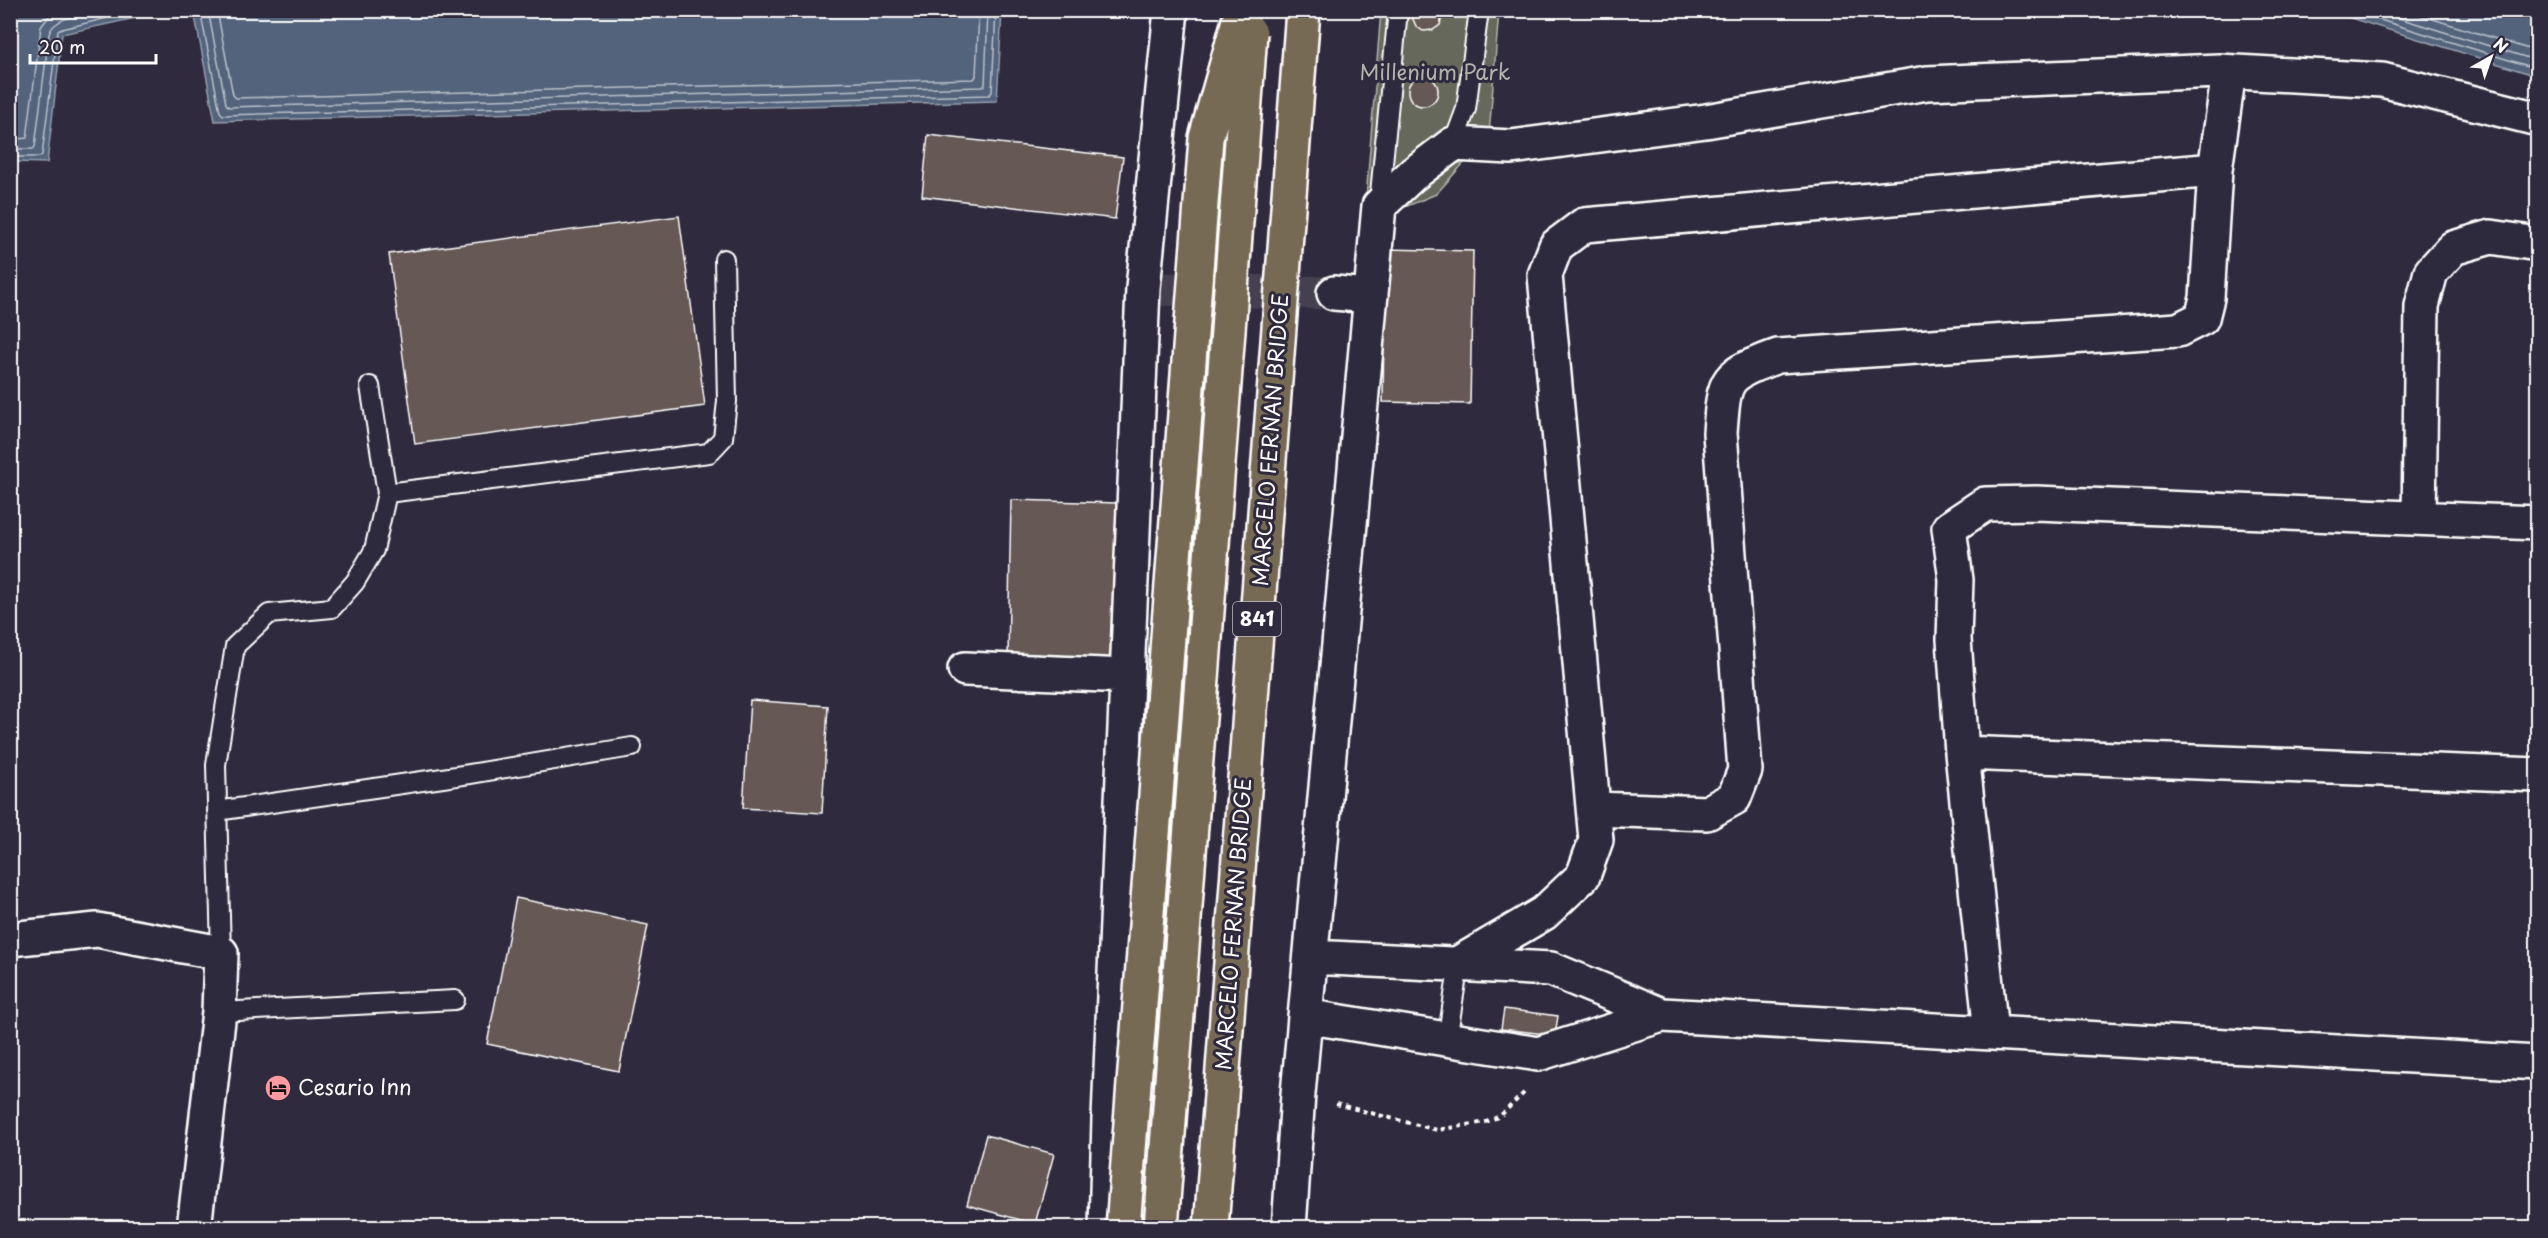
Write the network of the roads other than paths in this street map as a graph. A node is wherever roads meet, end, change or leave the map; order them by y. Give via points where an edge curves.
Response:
1 (1171, 10) edge
2 (1242, 10) edge
3 (1252, 10) edge
4 (1303, 10) edge
5 (1398, 10) edge
6 (1479, 10) edge
7 (2228, 86) dead end
8 (2538, 119) edge
9 (1453, 144) junction
10 (2215, 170) junction
11 (1379, 206) junction
12 (2538, 244) edge
13 (724, 259) dead end
14 (1334, 293) tunnel mouth
15 (1371, 296) junction
16 (370, 387) dead end
17 (387, 493) junction
18 (2420, 517) junction
19 (2538, 523) edge
20 (965, 669) dead end
21 (1127, 676) junction
22 (632, 747) dead end
23 (1962, 753) junction
24 (2538, 775) edge
25 (1595, 809) junction
26 (217, 810) junction
27 (10, 939) edge
28 (221, 953) junction
29 (1311, 957) junction
30 (1459, 963) junction
31 (455, 1000) dead end
32 (219, 1012) junction
33 (1662, 1015) junction
34 (1305, 1016) junction
35 (1991, 1033) junction
36 (1447, 1040) junction
37 (2538, 1063) edge
38 (194, 1227) edge
39 (1106, 1227) edge
40 (1122, 1227) edge
41 (1161, 1227) edge
42 (1211, 1227) edge
43 (1289, 1227) edge

1 - 21 street via 1148,289
2 - 40 main road, bridge via 1206,138
3 - 41 main road, 841, bridge
4 - 42 main road, MARCELO FERNAN BRIDGE / 841, bridge
5 - 11 lane
6 - 9 lane via 1466,110
7 - 10 street
8 - 9 street via 2382,80 2219,71 1927,82 1706,121 1511,147
9 - 11 street
10 - 25 street via 2207,298 2202,318 2178,330 1778,356 1739,370 1723,392 1720,433 1745,770 1734,798 1707,813
10 - 25 street via 1584,225 1556,246 1545,275
11 - 15 street
12 - 18 street via 2491,237 2453,248 2431,272 2422,306
13 - 17 lane via 727,401 723,438 709,453
14 - 15 street
15 - 29 street
16 - 17 lane
17 - 26 lane via 374,550 355,582 332,608 269,614 235,646 216,765
18 - 19 street
18 - 23 street via 1985,504 1949,528 1956,580 1954,639
20 - 21 street
21 - 39 street
22 - 26 lane
23 - 24 street
23 - 35 street
25 - 30 street via 1596,840 1583,876 1544,913
26 - 28 lane
27 - 28 street via 97,930
28 - 32 street
29 - 30 street
29 - 34 street
30 - 33 street via 1551,969
30 - 36 lane
31 - 32 lane
32 - 38 street
33 - 35 street
33 - 36 street via 1538,1054
34 - 36 street
34 - 43 street
35 - 37 street

